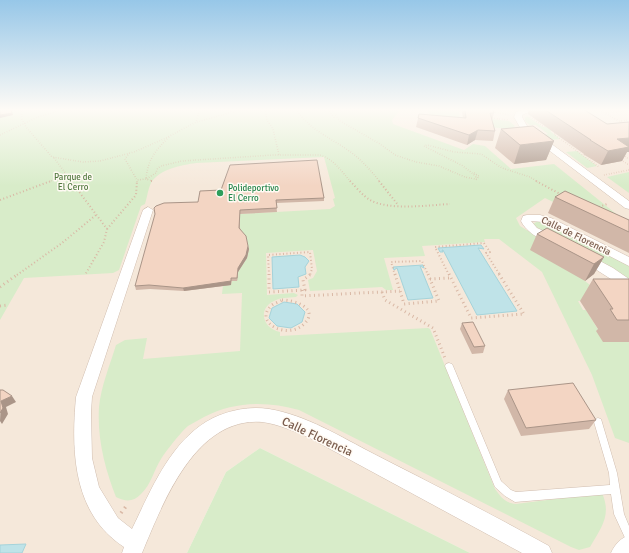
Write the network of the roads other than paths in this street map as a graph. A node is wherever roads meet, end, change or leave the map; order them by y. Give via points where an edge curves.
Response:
1 (534, 135) edge
2 (629, 206) edge
3 (148, 210) dead end
4 (564, 245) edge
5 (577, 252) edge
6 (629, 262) edge
7 (629, 285) edge
8 (449, 366) road end
9 (598, 422) dead end
10 (615, 489) junction
11 (629, 537) edge
12 (629, 545) edge
13 (134, 548) edge
14 (542, 553) edge
15 (621, 553) edge

1 - 2 street
3 - 13 street, Calle Florencia via 84,397 81,424 88,480 97,504 113,527
4 - 6 street, Calle de Florencia via 531,228 527,225 528,218 547,220
5 - 7 street, Calle de Florencia
8 - 10 lane via 498,484 508,493 515,497
9 - 10 lane
10 - 11 lane via 619,514
12 - 15 street
13 - 14 street, Calle Florencia via 166,480 194,441 222,422 254,415 270,416 314,432

